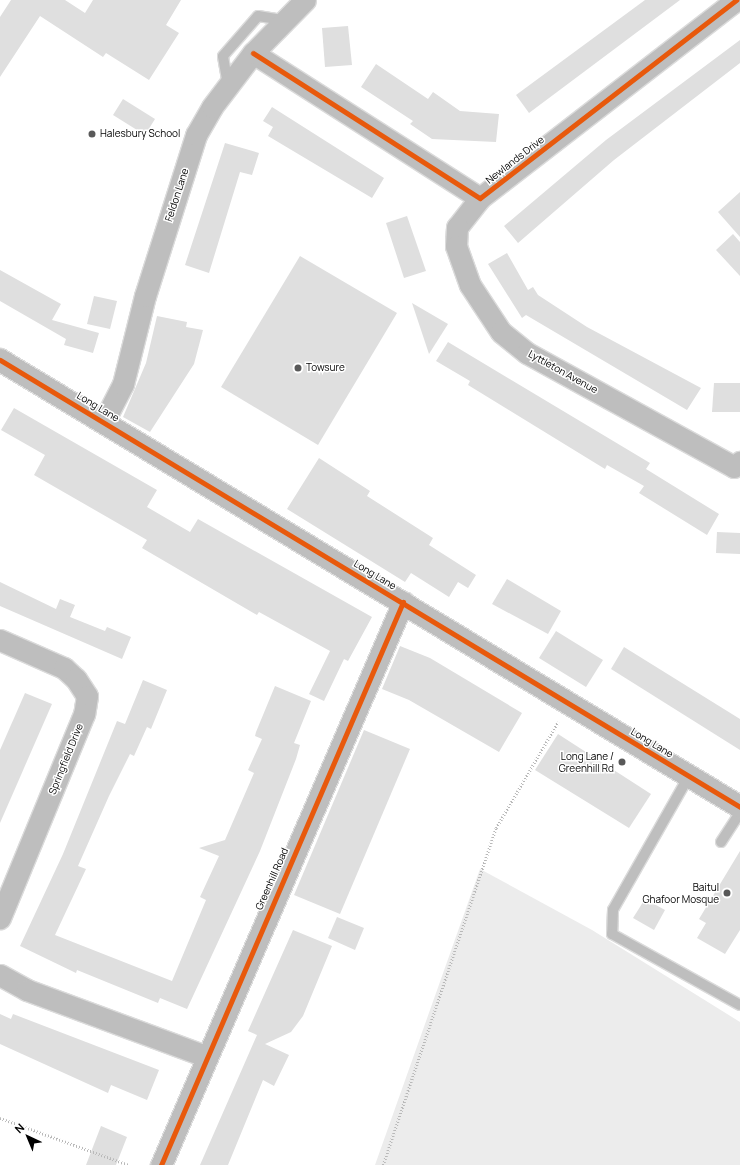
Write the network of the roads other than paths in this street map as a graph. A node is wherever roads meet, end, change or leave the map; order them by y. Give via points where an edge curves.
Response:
1 (305, 0) edge
2 (736, 0) edge
3 (284, 20) junction
4 (253, 53) junction
5 (228, 85) junction
6 (480, 198) junction
7 (0, 360) edge
8 (104, 421) junction
9 (740, 462) edge
10 (403, 602) junction
11 (0, 640) edge
12 (690, 776) junction
13 (740, 806) edge
14 (740, 813) edge
15 (721, 842) dead end
16 (0, 918) edge
17 (0, 974) edge
18 (740, 1005) edge
19 (205, 1056) junction
20 (161, 1165) edge

1 - 3 street, Feldon Lane
2 - 6 street, Newlands Drive
3 - 4 street, Feldon Lane
3 - 5 lane via 258,16 223,56
4 - 5 street, Feldon Lane
4 - 6 street
5 - 8 street, Feldon Lane via 196,135 145,296 123,384
6 - 9 street, Lyttleton Avenue via 457,227 456,246 470,285 501,332 527,353 734,467
7 - 8 main road, Long Lane
8 - 10 main road, Long Lane
10 - 12 main road, Long Lane
10 - 19 street, Greenhill Road
11 - 16 street, Springfield Drive via 64,668 76,679 87,696 84,714
12 - 13 main road, Long Lane
12 - 18 lane via 613,910 612,934
14 - 15 lane
17 - 19 street via 27,990
19 - 20 street, Greenhill Road

